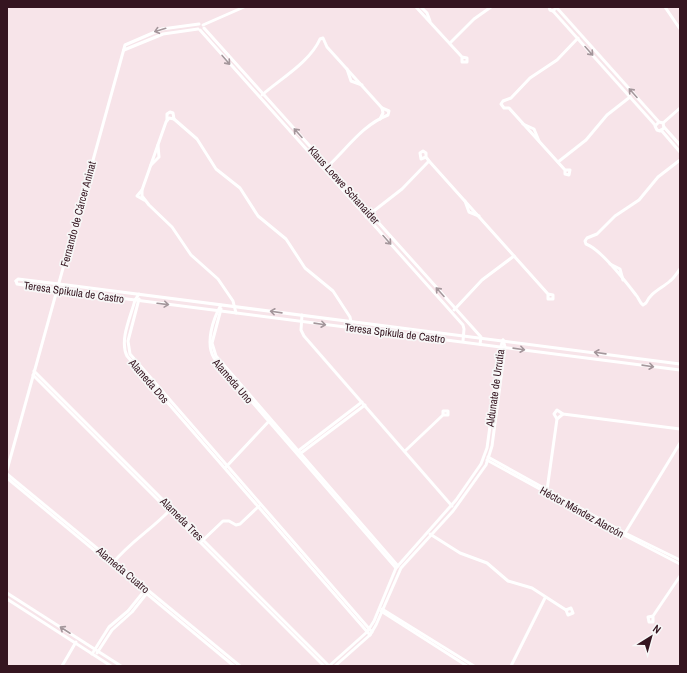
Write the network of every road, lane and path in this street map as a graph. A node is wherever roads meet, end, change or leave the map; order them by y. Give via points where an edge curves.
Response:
1 (244, 7) edge
2 (416, 7) edge
3 (421, 7) edge
4 (491, 7) edge
5 (548, 7) edge
6 (557, 7) edge
7 (665, 7) edge
8 (553, 11) junction
9 (430, 21) junction
10 (198, 24) junction
11 (203, 26) junction
12 (680, 29) edge
13 (199, 30) junction
14 (578, 38) junction
15 (450, 43) junction
16 (317, 46) junction
17 (327, 47) junction
18 (124, 50) junction
19 (462, 58) dead end
20 (263, 94) junction
21 (630, 97) junction
22 (259, 98) junction
23 (509, 99) junction
24 (382, 108) junction
25 (509, 108) junction
26 (680, 108) edge
27 (174, 119) junction
28 (380, 119) junction
29 (167, 120) junction
30 (659, 122) junction
31 (656, 125) junction
32 (664, 125) junction
33 (661, 130) junction
34 (680, 145) edge
35 (680, 152) edge
36 (426, 158) dead end
37 (680, 160) edge
38 (429, 161) junction
39 (558, 162) junction
40 (327, 166) junction
41 (324, 170) junction
42 (565, 170) dead end
43 (370, 214) junction
44 (366, 217) junction
45 (594, 236) junction
46 (594, 247) junction
47 (514, 256) junction
48 (680, 269) edge
49 (59, 284) junction
50 (57, 290) junction
51 (139, 294) junction
52 (548, 294) dead end
53 (638, 297) junction
54 (648, 298) junction
55 (137, 300) junction
56 (221, 305) junction
57 (236, 307) junction
58 (456, 309) junction
59 (219, 311) junction
60 (236, 313) junction
61 (451, 313) junction
62 (302, 316) junction
63 (302, 321) junction
64 (352, 321) junction
65 (352, 328) junction
66 (464, 335) junction
67 (481, 337) junction
68 (503, 340) junction
69 (463, 341) junction
70 (480, 344) junction
71 (503, 347) junction
72 (617, 356) junction
73 (616, 362) junction
74 (680, 364) edge
75 (680, 370) edge
76 (34, 373) junction
77 (363, 404) junction
78 (563, 414) junction
79 (443, 415) dead end
80 (557, 419) junction
81 (270, 420) junction
82 (679, 430) edge
83 (680, 443) edge
84 (405, 451) junction
85 (300, 452) junction
86 (296, 454) junction
87 (484, 457) junction
88 (488, 459) junction
89 (226, 467) junction
90 (7, 470) edge
91 (7, 474) edge
92 (7, 478) edge
93 (547, 491) junction
94 (452, 505) junction
95 (259, 506) junction
96 (455, 509) junction
97 (170, 510) junction
98 (429, 533) junction
99 (625, 534) junction
100 (202, 541) junction
101 (680, 560) edge
102 (112, 563) junction
103 (680, 564) edge
104 (397, 566) junction
105 (400, 570) junction
106 (680, 576) edge
107 (146, 591) junction
108 (7, 593) edge
109 (545, 598) junction
110 (7, 599) edge
111 (378, 608) junction
112 (383, 610) junction
113 (566, 610) dead end
114 (652, 616) dead end
115 (368, 631) junction
116 (371, 634) junction
117 (78, 638) junction
118 (75, 643) junction
119 (97, 650) junction
120 (94, 655) junction
121 (62, 666) edge
122 (111, 666) edge
123 (121, 666) edge
124 (234, 666) edge
125 (240, 666) edge
126 (324, 666) edge
127 (329, 666) edge
128 (335, 666) edge
129 (467, 666) edge
130 (474, 666) edge
131 (511, 666) edge

1 - 11 street
2 - 9 street
3 - 9 street via 428,13
4 - 15 street via 472,20
5 - 8 street
6 - 8 street
30 -> 6 street
7 - 12 street
8 - 14 street
9 - 15 street
10 - 11 street
10 - 13 street
10 -> 18 street via 162,29 127,43
11 - 13 street
11 - 20 street, Klaus Loewe Schanaider
13 - 18 street via 163,34
13 -> 22 street, Klaus Loewe Schanaider
14 -> 21 street
14 - 23 street via 557,60 530,78
15 - 19 street
16 - 17 street
16 - 17 street via 322,38
16 - 20 street via 293,72
17 - 24 street via 347,69 351,81 362,85
18 - 49 street, Fernando de Cárcer Aninat
20 - 22 street
40 -> 20 street, Klaus Loewe Schanaider
21 - 31 street
21 - 39 street via 607,115 586,140
22 - 41 street, Klaus Loewe Schanaider
23 - 25 street
23 - 25 street via 501,104
24 - 28 street
24 - 28 street via 390,113
25 - 39 street via 523,124 534,129 539,142
26 - 32 street
27 - 29 street
27 - 29 street via 173,113 170,112 167,113
27 - 64 street via 197,139 216,169 242,190 258,216 286,239 305,268 333,291
28 - 40 street via 355,137
29 - 57 street via 158,145 159,157 151,165 142,190 137,196 172,227 191,255 216,276
30 - 31 street
30 - 32 street
31 - 33 street via 657,130
32 - 33 street
32 - 34 street
33 - 35 street
36 - 38 street
37 - 45 street via 660,175 639,200 614,216
38 - 43 street via 402,189
38 - 47 street via 465,201 468,212 479,216
39 - 42 street
40 - 41 street
40 - 43 street, Klaus Loewe Schanaider
41 - 44 street, Klaus Loewe Schanaider
43 - 44 street
58 -> 43 street, Klaus Loewe Schanaider
44 -> 61 street, Klaus Loewe Schanaider
45 - 46 street
45 - 46 street via 585,241
46 - 53 street via 610,264 621,271 624,280
47 - 52 street
47 - 58 street via 482,280
48 - 54 street via 670,281
49 - 50 street, Fernando de Cárcer Aninat
49 - 50 street, Teresa Spikula de Castro via 18,279 16,281 17,284
49 - 51 street, Teresa Spikula de Castro
50 - 55 street, Teresa Spikula de Castro
50 - 76 street, Fernando de Cárcer Aninat
51 - 55 street, Alameda Dos
51 - 56 street, Teresa Spikula de Castro
53 - 54 street
53 - 54 street via 643,305
55 -> 59 street, Teresa Spikula de Castro
55 - 89 street, Alameda Dos via 124,342 127,356
56 - 57 street, Teresa Spikula de Castro
56 - 59 street, Alameda Uno
57 - 60 street
62 -> 57 street, Teresa Spikula de Castro
58 - 61 street
58 - 67 street, Klaus Loewe Schanaider
59 - 60 street, Teresa Spikula de Castro
59 - 81 street, Alameda Uno via 210,340 211,353
60 - 63 street, Teresa Spikula de Castro
61 - 66 street, Klaus Loewe Schanaider via 464,326
62 - 63 street
62 - 64 street, Teresa Spikula de Castro
63 -> 65 street, Teresa Spikula de Castro
63 - 77 street via 301,330 304,336
64 - 65 street
64 - 66 street, Teresa Spikula de Castro
65 - 69 street, Teresa Spikula de Castro
66 - 67 street, Teresa Spikula de Castro
66 - 69 street
67 - 68 street, Teresa Spikula de Castro
67 - 70 street
68 - 71 street, Aldunate de Urrutia
72 -> 68 street, Teresa Spikula de Castro
69 - 70 street, Teresa Spikula de Castro
70 - 71 street, Teresa Spikula de Castro
71 -> 73 street, Teresa Spikula de Castro
71 - 87 street, Aldunate de Urrutia
71 - 88 street, Aldunate de Urrutia via 493,442
72 - 73 street
72 - 74 street, Teresa Spikula de Castro
73 -> 75 street, Teresa Spikula de Castro
76 - 90 street, Fernando de Cárcer Aninat
76 - 97 street, Alameda Tres
77 - 84 street
77 - 85 street
78 - 80 street
78 - 80 street via 556,410 554,414
78 - 82 street
79 - 84 street
80 - 93 street
81 - 85 street, Alameda Uno
81 - 86 street, Alameda Uno
81 - 89 street
83 - 99 street
84 - 94 street
85 - 86 street
85 - 104 street, Alameda Uno
86 - 104 street, Alameda Uno
87 - 88 street, Héctor Méndez Alarcón
87 - 94 street, Aldunate de Urrutia
88 - 93 street, Héctor Méndez Alarcón
88 - 96 street, Aldunate de Urrutia
89 - 95 street, Alameda Dos
91 - 102 street, Alameda Cuatro
92 - 102 street, Alameda Cuatro
93 - 99 street, Héctor Méndez Alarcón
94 - 96 street
94 - 98 street, Aldunate de Urrutia
95 - 100 street via 240,524 223,521
95 - 115 street, Alameda Dos
96 - 98 street, Aldunate de Urrutia
97 - 100 street, Alameda Tres
97 - 102 street
98 - 104 street, Aldunate de Urrutia
98 - 105 street, Aldunate de Urrutia
98 - 109 street via 460,553 487,563 508,581 532,588
99 - 101 street, Héctor Méndez Alarcón
99 - 103 street, Héctor Méndez Alarcón
100 - 126 street, Alameda Tres
100 - 127 street, Alameda Tres
102 - 107 street, Alameda Cuatro
104 - 105 street, Alameda Uno
104 - 111 street, Aldunate de Urrutia
105 - 112 street, Aldunate de Urrutia
106 - 114 street
107 - 119 street via 132,612 112,630
107 - 124 street, Alameda Cuatro
107 - 125 street, Alameda Cuatro
117 -> 108 street
109 - 113 street
109 - 131 street
110 - 118 street
111 - 112 street
111 - 115 street, Aldunate de Urrutia
112 - 116 street, Aldunate de Urrutia
112 - 129 street
112 - 130 street
115 - 116 street, Alameda Dos
115 - 127 street, Aldunate de Urrutia
116 - 128 street, Aldunate de Urrutia
117 - 118 street
117 - 119 street
118 - 120 street
118 - 121 street
119 - 120 street
119 - 123 street
120 - 122 street

